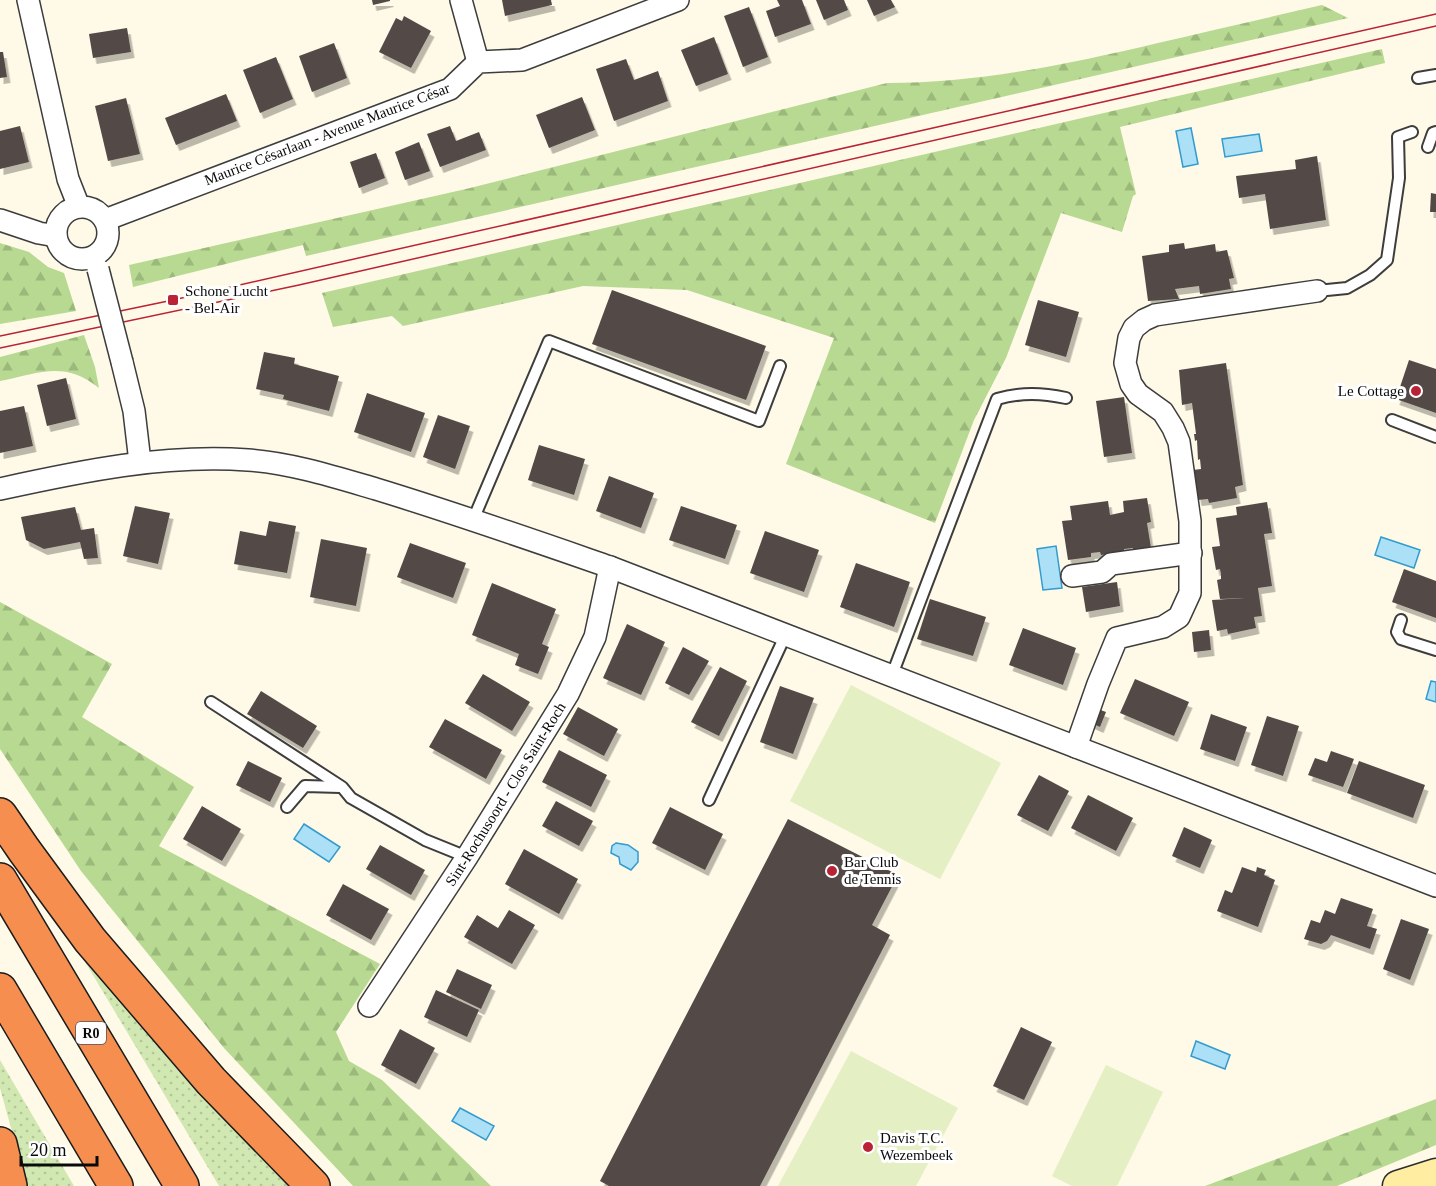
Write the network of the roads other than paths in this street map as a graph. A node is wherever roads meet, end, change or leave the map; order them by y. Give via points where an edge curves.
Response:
1 (28, 0) edge
2 (461, 0) edge
3 (678, 0) edge
4 (478, 62) junction
5 (1436, 75) edge
6 (1418, 78) dead end
7 (1412, 132) dead end
8 (1436, 132) edge
9 (1428, 147) dead end
10 (79, 207) junction
11 (0, 220) edge
12 (105, 220) junction
13 (56, 236) junction
14 (96, 263) junction
15 (1317, 291) joint
16 (780, 366) dead end
17 (1066, 398) dead end
18 (1392, 420) dead end
19 (1436, 437) edge
20 (140, 462) junction
21 (0, 489) edge
22 (473, 520) junction
23 (1191, 553) junction
24 (610, 567) junction
25 (1072, 576) dead end
26 (1401, 620) dead end
27 (786, 634) junction
28 (1436, 650) edge
29 (892, 675) junction
30 (211, 702) dead end
31 (1076, 747) junction
32 (342, 787) junction
33 (709, 800) dead end
34 (287, 807) dead end
35 (0, 814) edge
36 (467, 857) junction
37 (0, 880) edge
38 (1436, 886) edge
39 (0, 990) edge
40 (369, 1006) dead end
41 (0, 1144) edge
42 (1436, 1174) edge
43 (10, 1186) edge
44 (116, 1186) edge
45 (182, 1186) edge
46 (313, 1186) edge
47 (1398, 1186) edge

1 - 10 street via 68,179
2 - 4 street
3 - 4 street via 522,60
4 - 12 street, Maurice Césarlaan - Avenue Maurice César via 450,89
5 - 6 lane
7 - 15 lane via 1398,137 1399,178 1387,260 1347,288
8 - 9 lane
10 - 12 street via 90,208
10 - 13 street via 61,217
11 - 13 street
12 - 14 street via 108,241
13 - 14 street via 66,254
14 - 20 street, bridge via 134,411
15 - 23 street via 1155,315 1134,328 1129,338 1125,363 1131,384 1163,412 1179,442
16 - 22 lane via 759,421 549,341
17 - 29 lane via 1037,393 997,399
18 - 19 lane
20 - 21 street
20 - 22 street via 216,458 290,466
22 - 24 street
23 - 25 street via 1112,564 1102,572
23 - 31 street via 1190,593 1179,617 1163,627 1117,638
24 - 27 street
24 - 36 street, Sint-Rochusoord - Clos Saint-Roch via 595,637 568,694
26 - 28 lane via 1397,632 1401,639
27 - 29 street
27 - 33 lane
29 - 31 street
30 - 32 lane
31 - 38 street
32 - 34 lane via 305,786
32 - 36 lane via 351,798 425,840
35 - 46 highway via 90,940 211,1081
36 - 40 street, Sint-Rochusoord - Clos Saint-Roch
37 - 45 highway, R0
39 - 44 highway
41 - 43 highway
42 - 47 main road

